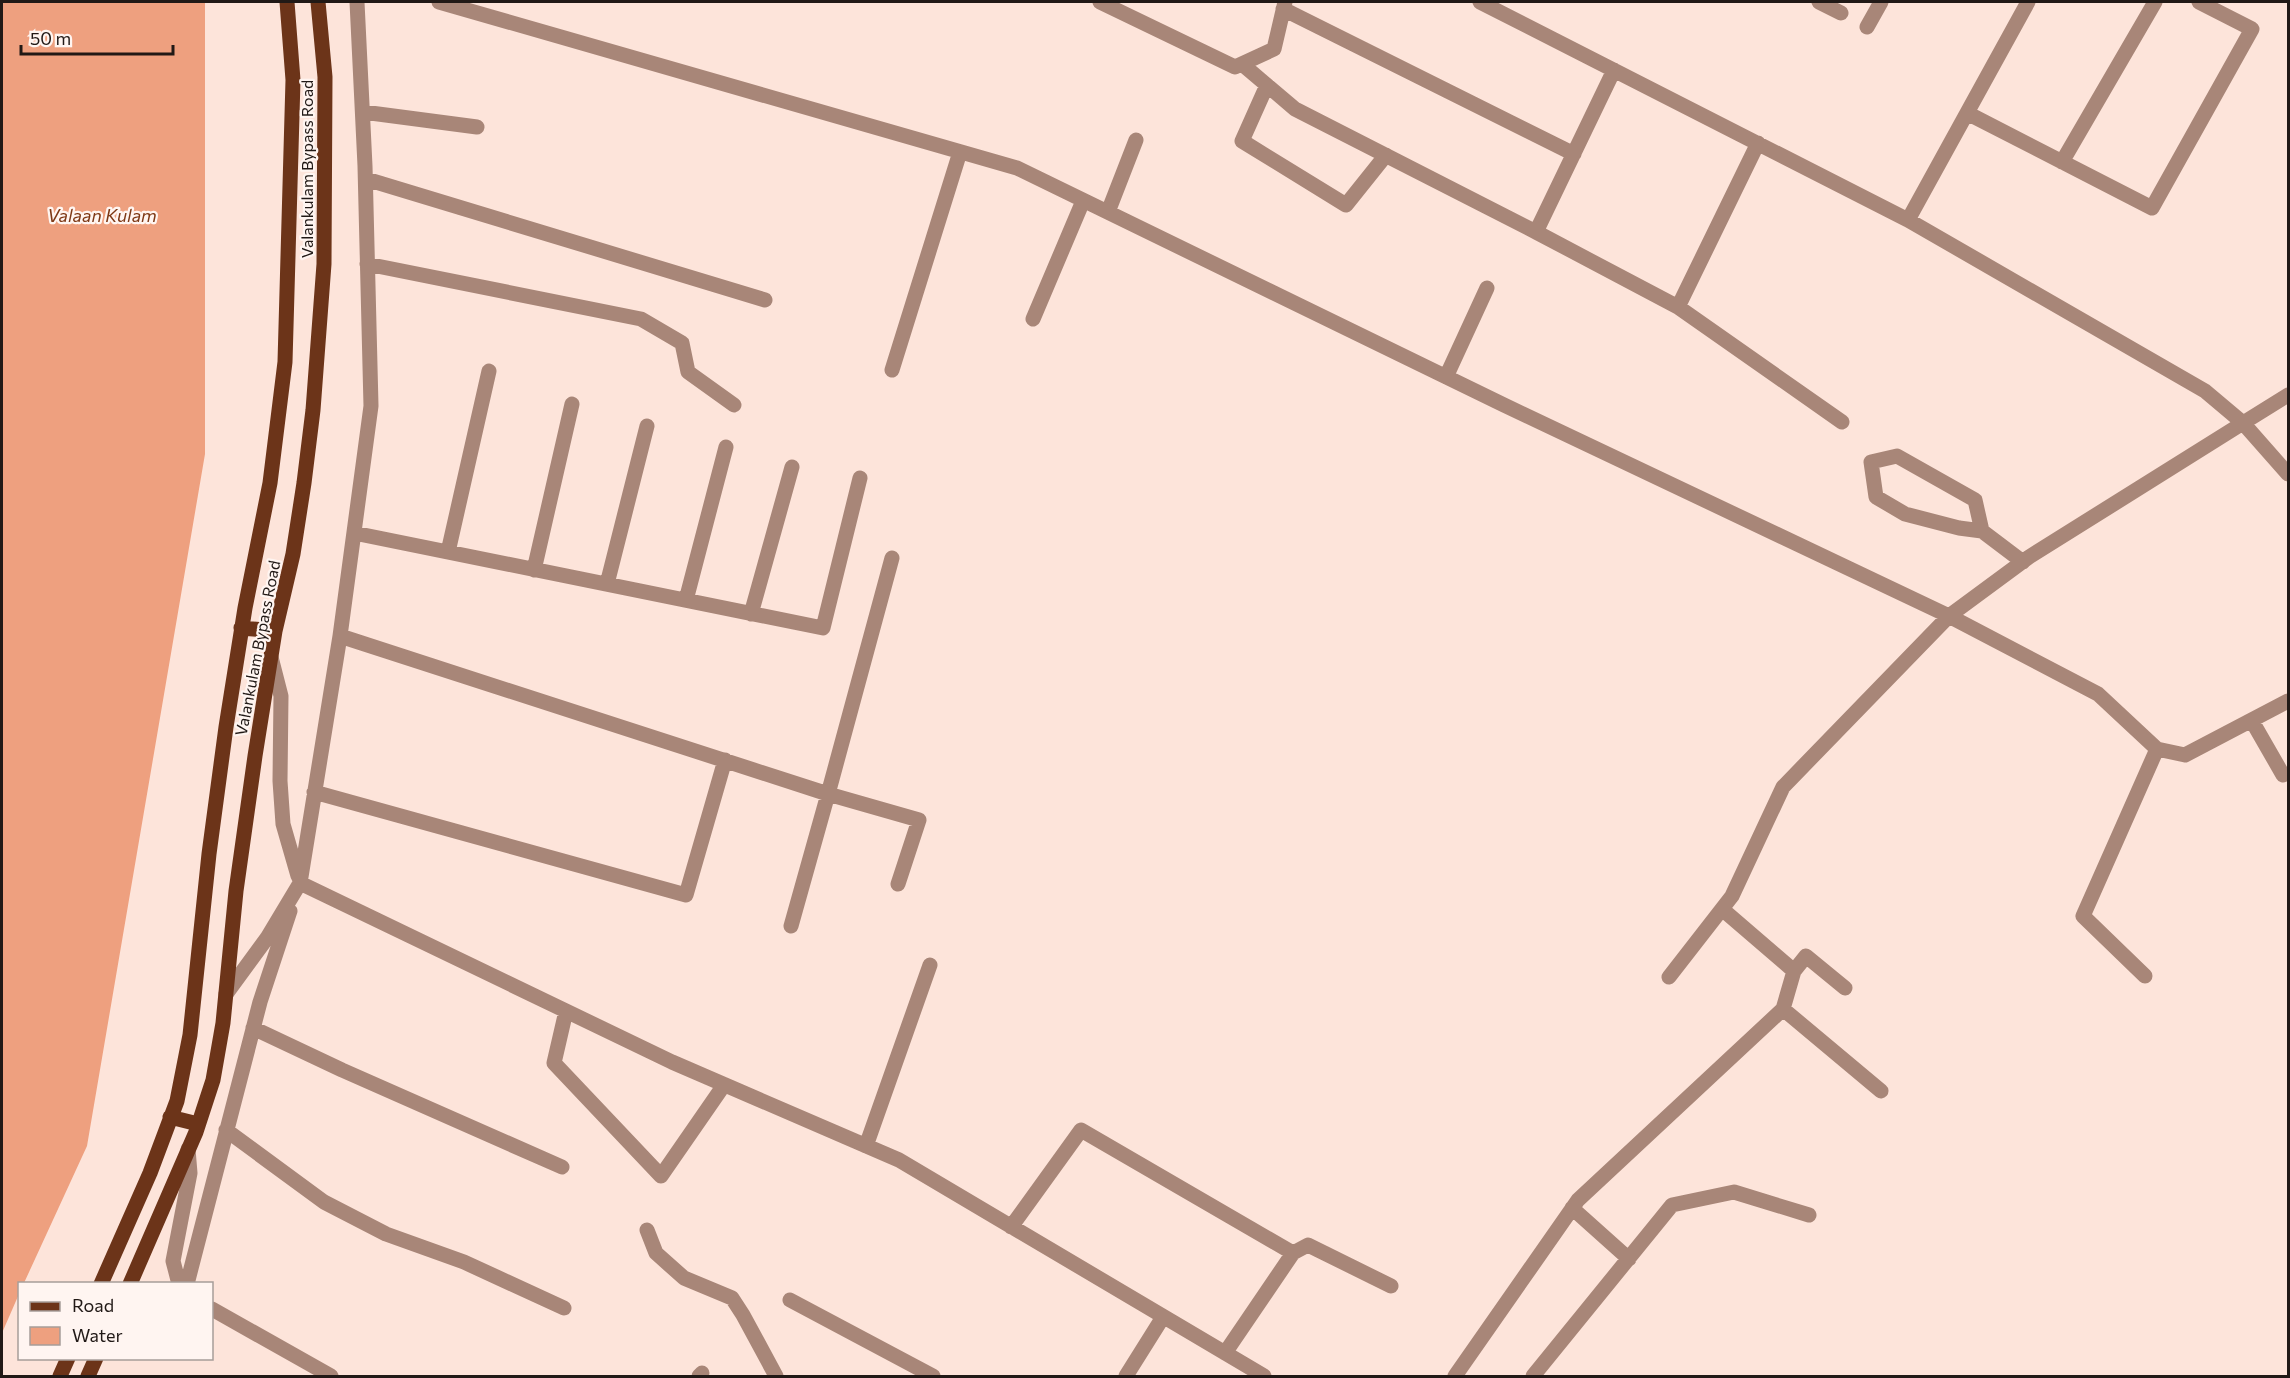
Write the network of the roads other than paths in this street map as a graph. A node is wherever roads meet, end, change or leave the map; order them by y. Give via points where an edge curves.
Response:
1 (287, 2) edge
2 (318, 2) edge
3 (357, 2) edge
4 (439, 2) edge
5 (1100, 2) edge
6 (1480, 2) edge
7 (1819, 2) edge
8 (1881, 2) edge
9 (2028, 2) edge
10 (2155, 2) edge
11 (2199, 2) edge
12 (1284, 5) edge
13 (1841, 13) dead end
14 (1867, 27) dead end
15 (1242, 64) junction
16 (1614, 70) junction
17 (1267, 85) junction
18 (363, 112) junction
19 (1967, 113) junction
20 (477, 127) dead end
21 (1136, 140) dead end
22 (1758, 143) junction
23 (960, 152) junction
24 (1574, 154) junction
25 (1386, 155) junction
26 (2062, 162) junction
27 (366, 179) junction
28 (1083, 201) junction
29 (1108, 212) junction
30 (1908, 220) junction
31 (1536, 232) junction
32 (367, 264) junction
33 (1488, 288) dead end
34 (765, 300) dead end
35 (1678, 307) junction
36 (1033, 319) dead end
37 (892, 370) dead end
38 (489, 371) dead end
39 (1446, 376) junction
40 (2289, 394) edge
41 (572, 404) dead end
42 (734, 405) dead end
43 (1842, 422) dead end
44 (2243, 423) junction
45 (647, 426) dead end
46 (726, 447) dead end
47 (792, 466) dead end
48 (2289, 474) edge
49 (860, 478) dead end
50 (1982, 531) junction
51 (354, 533) junction
52 (448, 552) junction
53 (892, 558) dead end
54 (2023, 562) junction
55 (534, 570) junction
56 (607, 585) junction
57 (686, 600) junction
58 (751, 614) junction
59 (1949, 616) junction
60 (241, 628) junction
61 (275, 631) junction
62 (340, 636) junction
63 (271, 657) junction
64 (2289, 701) edge
65 (2252, 721) junction
66 (2157, 749) junction
67 (725, 760) junction
68 (2283, 775) dead end
69 (314, 792) junction
70 (828, 794) junction
71 (300, 883) junction
72 (897, 884) dead end
73 (1722, 909) junction
74 (791, 926) dead end
75 (930, 965) dead end
76 (1794, 971) junction
77 (1669, 976) dead end
78 (2145, 976) dead end
79 (1845, 988) dead end
80 (226, 994) junction
81 (1783, 1009) junction
82 (566, 1011) junction
83 (253, 1028) junction
84 (724, 1085) junction
85 (1881, 1090) dead end
86 (170, 1117) junction
87 (198, 1124) junction
88 (226, 1130) junction
89 (866, 1146) junction
90 (189, 1149) junction
91 (562, 1167) dead end
92 (1572, 1208) junction
93 (1809, 1215) dead end
94 (1011, 1227) junction
95 (647, 1230) dead end
96 (1293, 1253) junction
97 (1629, 1259) junction
98 (102, 1282) edge
99 (131, 1282) edge
100 (178, 1282) edge
101 (188, 1282) edge
102 (1391, 1286) dead end
103 (790, 1300) dead end
104 (564, 1308) dead end
105 (213, 1310) edge
106 (1163, 1317) junction
107 (1225, 1353) junction
108 (68, 1360) edge
109 (96, 1360) edge
110 (60, 1377) edge
111 (88, 1377) edge
112 (331, 1377) edge
113 (776, 1377) edge
114 (933, 1377) edge
115 (1126, 1377) edge
116 (1264, 1377) edge
117 (1455, 1377) edge
118 (1533, 1377) edge

1 - 60 main road, Valankulam Bypass Road via 293,80 285,362 270,483
2 - 61 main road, Valankulam Bypass Road via 325,77 323,287 304,483
3 - 18 street
4 - 23 street
5 - 15 street via 1235,68
6 - 16 street
7 - 13 street
8 - 14 street
9 - 19 street
10 - 26 street
11 - 26 street via 2252,29 2152,208
12 - 15 street via 1274,49
12 - 24 street
15 - 17 street
16 - 22 street
16 - 24 street
17 - 25 street via 1295,109
17 - 25 street via 1242,141 1346,205
18 - 20 street
18 - 27 street
19 - 26 street
19 - 30 street
21 - 29 street
22 - 30 street
22 - 35 street
23 - 28 street via 1017,168
23 - 37 street
24 - 31 street
25 - 31 street
27 - 32 street
27 - 34 street
28 - 29 street
28 - 36 street
29 - 39 street
30 - 44 street via 2205,391
31 - 35 street
32 - 42 street via 641,319 682,343 688,372
32 - 51 street via 371,406
33 - 39 street
35 - 43 street
38 - 52 street
39 - 59 street
40 - 44 street
41 - 55 street
44 - 48 street
44 - 54 street
45 - 56 street
46 - 57 street
47 - 58 street
49 - 58 street via 823,628
50 - 50 street via 1905,514 1876,496 1871,462 1897,456 1975,500
50 - 54 street
51 - 52 street
51 - 62 street
52 - 55 street
53 - 70 street
54 - 59 street
55 - 56 street
56 - 57 street
57 - 58 street
59 - 66 street via 2098,694
59 - 73 street via 1783,787 1732,896
60 - 61 main road
60 - 86 main road, Valankulam Bypass Road via 209,854 190,1035 177,1101
61 - 63 main road, Valankulam Bypass Road
62 - 67 street
62 - 69 street
63 - 71 street via 281,696 283,824
63 - 80 main road, Valankulam Bypass Road via 238,879
64 - 65 street
65 - 66 street via 2185,755
65 - 68 street
66 - 78 street via 2083,916
67 - 69 street via 686,895
67 - 70 street
69 - 71 street
70 - 72 street via 919,820
70 - 74 street
71 - 80 street via 267,938
71 - 82 street
71 - 83 street
73 - 76 street
73 - 77 street
75 - 89 street
76 - 79 street via 1806,956
76 - 81 street
80 - 87 main road, Valankulam Bypass Road via 213,1080
81 - 85 street
81 - 92 street
82 - 84 street
82 - 84 street via 554,1063 661,1176
83 - 88 street
83 - 91 street
84 - 89 street
86 - 87 main road
86 - 98 main road, Valankulam Bypass Road
87 - 90 main road, Valankulam Bypass Road
88 - 101 street
88 - 104 street via 335,1207 386,1234 464,1262
89 - 94 street via 899,1160
90 - 99 main road, Valankulam Bypass Road
90 - 100 street via 190,1173 173,1261
92 - 97 street
92 - 117 street
93 - 97 street via 1734,1192 1672,1205
94 - 96 street via 1081,1130
94 - 106 street
95 - 113 street via 656,1253 684,1278 732,1298
96 - 102 street via 1308,1245
96 - 107 street
97 - 118 street
103 - 114 street
105 - 112 street
106 - 107 street
106 - 115 street
107 - 116 street
108 - 110 main road
109 - 111 main road

